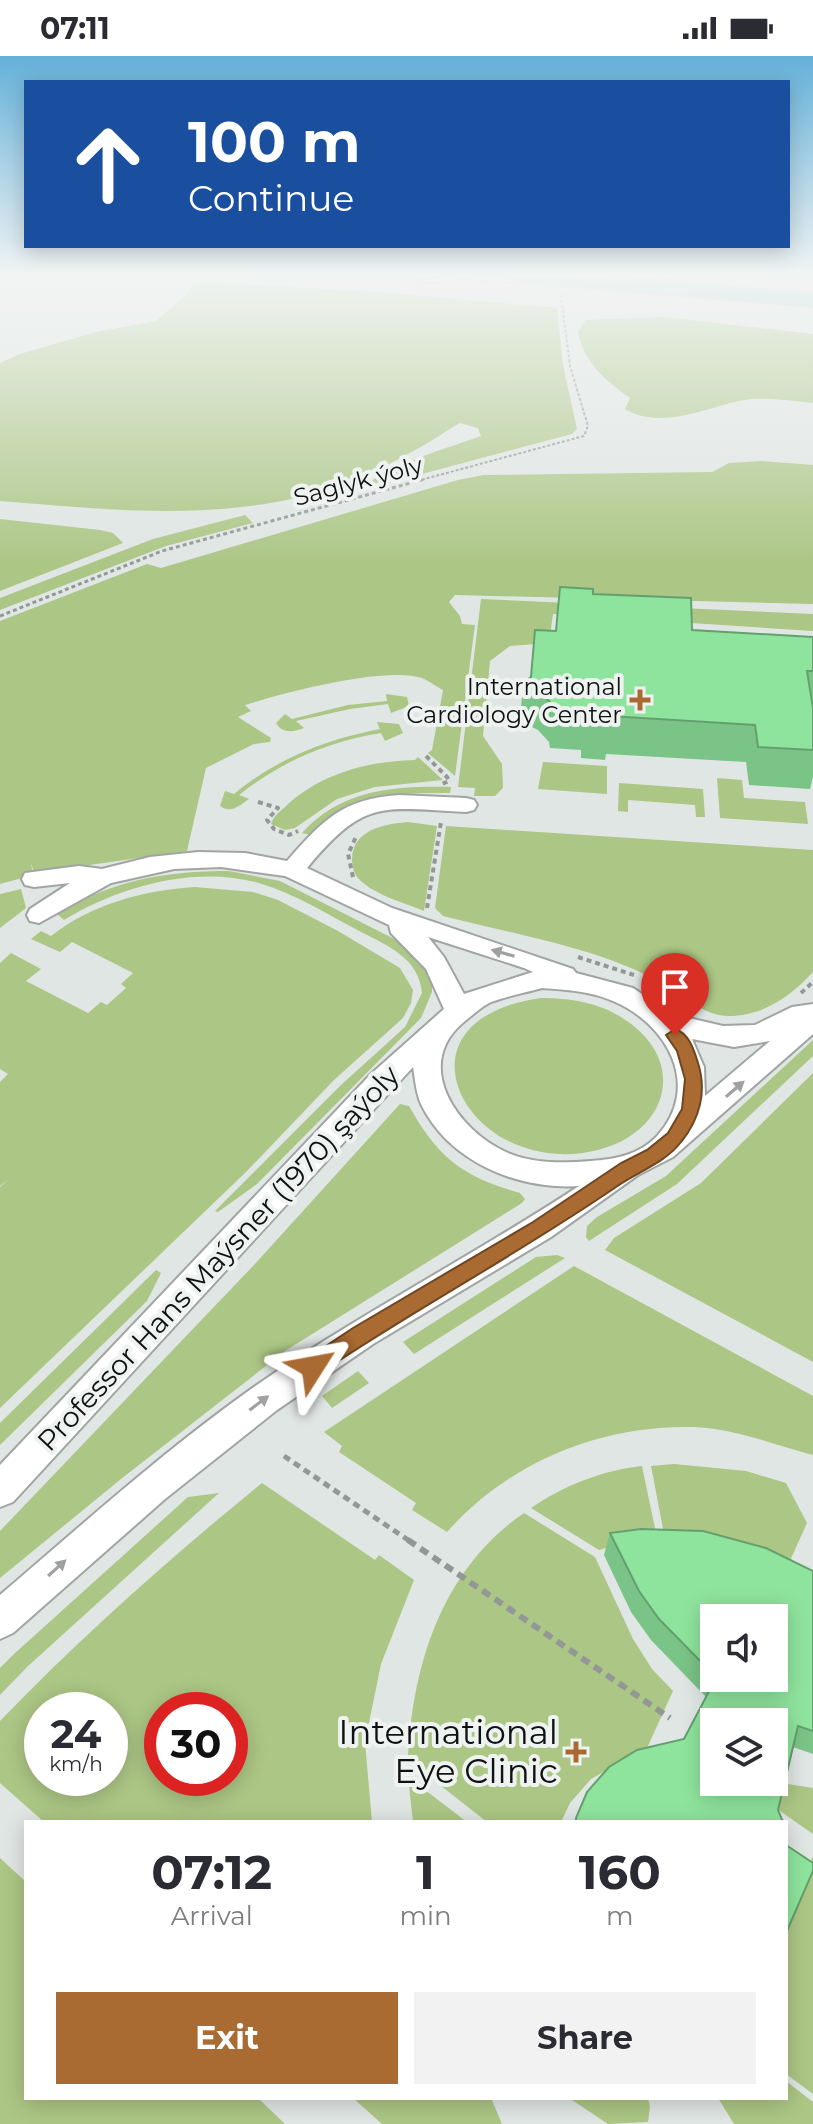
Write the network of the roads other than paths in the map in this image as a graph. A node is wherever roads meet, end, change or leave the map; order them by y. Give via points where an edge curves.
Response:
1 (466, 805) dead end
2 (292, 870) junction
3 (101, 877) junction
4 (34, 879) dead end
5 (383, 914) junction
6 (39, 915) dead end
7 (574, 968) junction
8 (806, 1010) edge
9 (448, 1018) junction
10 (665, 1022) junction
11 (674, 1138) junction
12 (627, 1169) junction
13 (0, 1490) edge
14 (0, 1620) edge

1 - 2 street via 360,808 329,830
2 - 3 street via 245,859 184,859
2 - 5 street
3 - 4 street
3 - 6 street
7 -> 5 street via 533,962
5 - 9 street via 434,957 448,983
7 - 9 street via 481,993
7 - 10 street
8 - 10 street via 742,1037
11 -> 8 street
9 - 12 street via 428,1053 426,1080 434,1107 453,1132 480,1154 514,1169 552,1177 591,1177
9 - 13 street, Professor Hans Maýsner (1970) şaýoly via 381,1081
10 - 11 street via 685,1049 694,1079 691,1110
11 - 12 street via 654,1156
14 -> 12 street via 139,1497 265,1399

